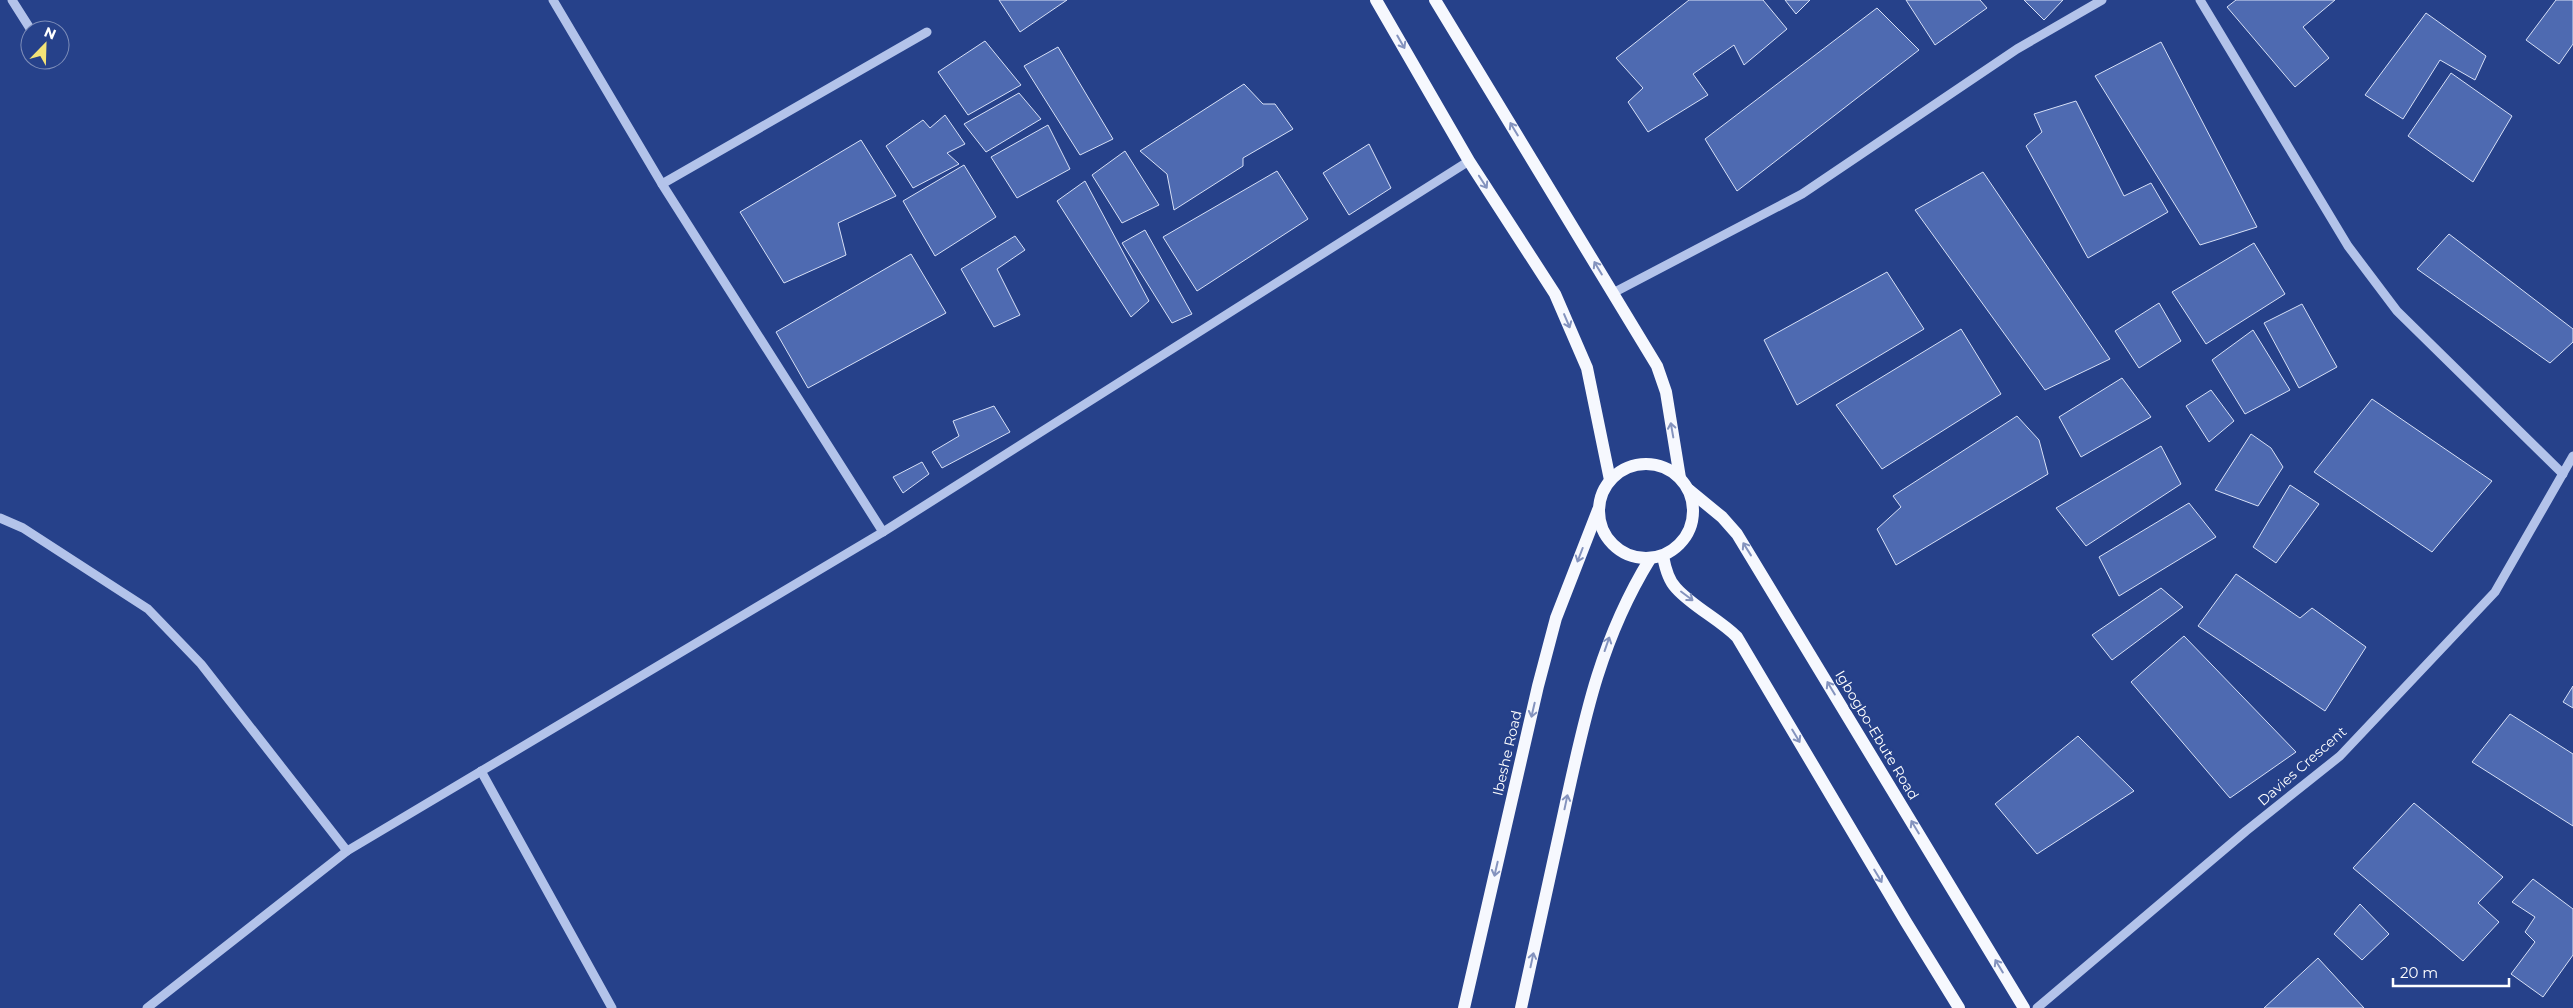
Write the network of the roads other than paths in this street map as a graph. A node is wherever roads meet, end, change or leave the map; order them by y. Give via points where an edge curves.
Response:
1 (12, 0) edge
2 (553, 0) edge
3 (1376, 0) edge
4 (1435, 0) edge
5 (2102, 0) edge
6 (2200, 0) edge
7 (25, 20) edge
8 (927, 32) dead end
9 (1469, 161) junction
10 (662, 184) junction
11 (1614, 293) junction
12 (2573, 456) edge
13 (2563, 474) junction
14 (1680, 478) junction
15 (1610, 480) junction
16 (1689, 490) junction
17 (1598, 510) junction
18 (0, 518) edge
19 (883, 532) junction
20 (1663, 556) junction
21 (1650, 559) junction
22 (481, 771) junction
23 (347, 850) junction
24 (147, 1008) edge
25 (612, 1008) edge
26 (1464, 1008) edge
27 (1521, 1008) edge
28 (1959, 1008) edge
29 (2024, 1008) edge
30 (2038, 1008) edge

1 - 7 street
2 - 10 street
3 -> 9 main road
11 -> 4 main road
5 - 11 street via 2017,49 1802,194
6 - 13 street via 2348,246 2397,311
8 - 10 street
9 -> 15 main road via 1555,294 1587,368
9 - 19 street
10 - 19 street
14 -> 11 main road via 1666,392 1656,366
12 - 13 street, Davies Crescent
13 - 30 street, Davies Crescent via 2495,592 2340,756 2246,831
14 - 15 main road via 1668,468 1644,464 1622,470
14 - 16 main road
15 - 17 main road via 1601,494
16 - 20 main road via 1693,522 1677,548
29 -> 16 main road, Igbogbo-Ebute Road via 1737,534 1722,516
17 - 21 main road via 1608,540 1619,551
17 -> 26 main road, Ibeshe Road via 1556,618
18 - 23 street via 24,528 148,609 201,664
19 - 22 street
20 - 21 main road
20 -> 28 main road via 1667,573 1676,588 1737,637
27 -> 21 main road via 1588,702 1609,637 1634,584
22 - 23 street
22 - 25 street
23 - 24 street

